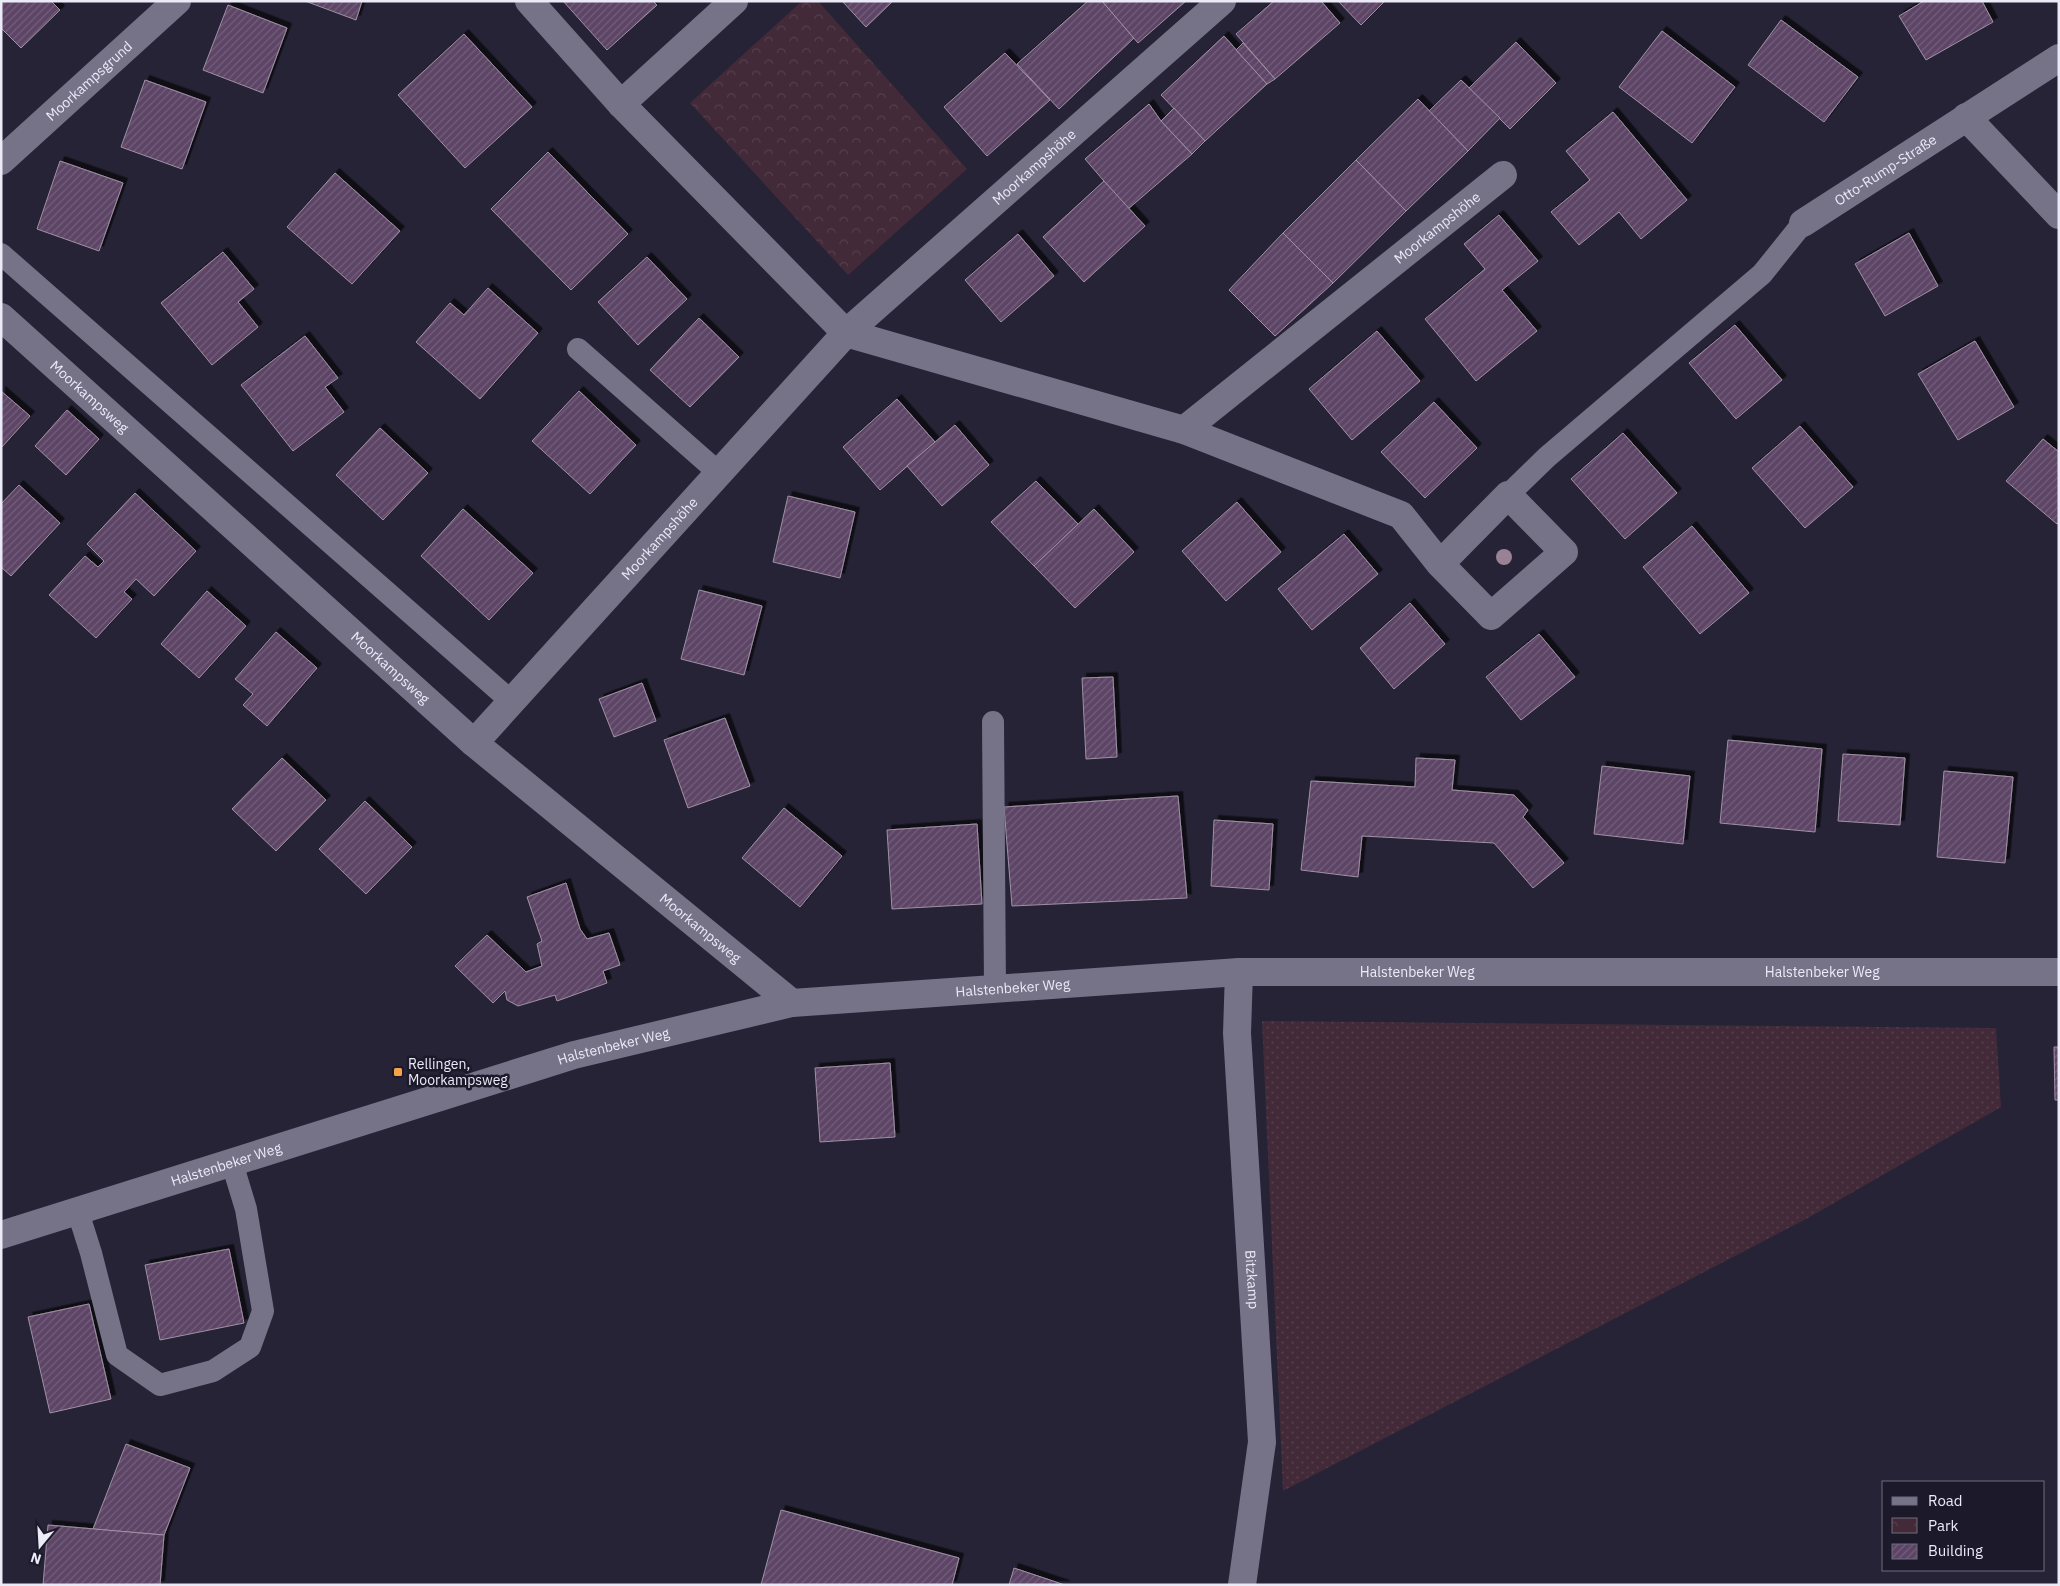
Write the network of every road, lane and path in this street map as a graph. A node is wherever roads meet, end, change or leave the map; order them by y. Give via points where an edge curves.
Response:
1 (177, 1) edge
2 (529, 1) edge
3 (734, 1) edge
4 (1222, 1) edge
5 (2059, 58) edge
6 (621, 104) junction
7 (1966, 117) junction
8 (1, 161) edge
9 (1503, 175) dead end
10 (2059, 215) edge
11 (1803, 223) joint
12 (1, 254) edge
13 (1, 317) edge
14 (846, 333) junction
15 (578, 349) dead end
16 (1184, 430) junction
17 (719, 474) junction
18 (1508, 495) junction
19 (1440, 564) junction
20 (512, 702) junction
21 (993, 722) dead end
22 (474, 743) junction
23 (1239, 972) junction
24 (2059, 972) edge
25 (995, 989) junction
26 (792, 1003) junction
27 (232, 1163) junction
28 (78, 1212) junction
29 (1, 1235) edge
30 (1242, 1585) edge

1 - 8 street, Moorkampsgrund
2 - 6 street
3 - 6 street
4 - 14 street, Moorkampshöhe
5 - 7 street, Otto-Rump-Straße
6 - 14 street
7 - 10 street
7 - 11 street, Otto-Rump-Straße
9 - 16 street, Moorkampshöhe
11 - 18 lane via 1762,274 1547,457
12 - 20 lane
13 - 22 street, Moorkampsweg
14 - 16 street
14 - 17 street, Moorkampshöhe
15 - 17 lane
16 - 19 street via 1401,515
17 - 20 street, Moorkampshöhe
18 - 19 street
18 - 19 street via 1564,552 1491,616
20 - 22 street, Moorkampshöhe
21 - 25 lane
22 - 26 street, Moorkampsweg
23 - 24 street, Halstenbeker Weg
23 - 25 street, Halstenbeker Weg
23 - 30 street, Bitzkamp via 1237,1033 1262,1442
25 - 26 street, Halstenbeker Weg
26 - 27 street, Halstenbeker Weg via 574,1055
27 - 28 street, Halstenbeker Weg
27 - 28 lane via 246,1209 264,1311 250,1347 213,1371 160,1385 118,1355
28 - 29 street, Halstenbeker Weg

